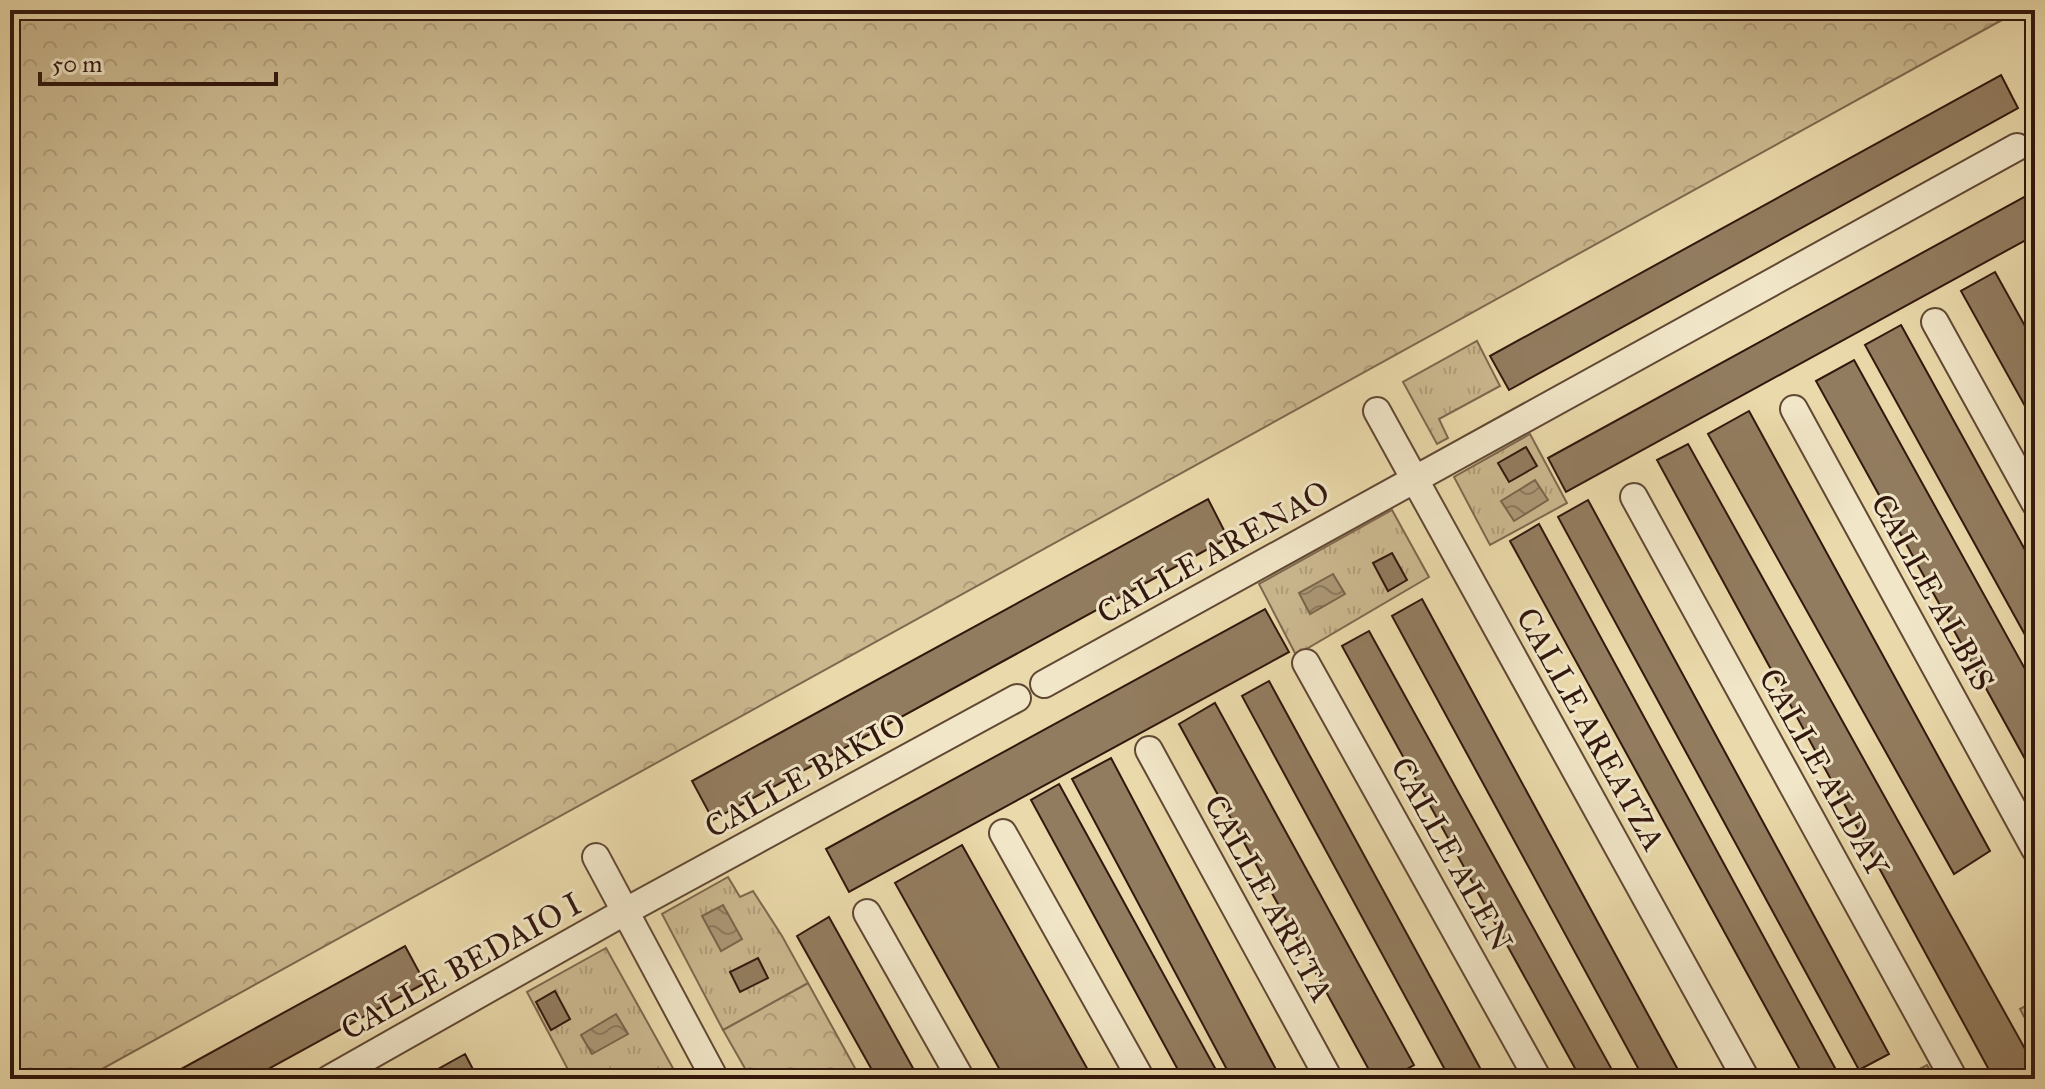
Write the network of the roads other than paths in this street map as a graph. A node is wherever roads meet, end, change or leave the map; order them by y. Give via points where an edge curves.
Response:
1 (2017, 147) dead end
2 (1935, 322) dead end
3 (1794, 409) dead end
4 (1377, 411) dead end
5 (1415, 480) junction
6 (1634, 497) dead end
7 (2035, 503) edge
8 (1306, 663) dead end
9 (1044, 684) dead end
10 (1017, 698) dead end
11 (1149, 750) dead end
12 (1003, 833) dead end
13 (2035, 849) edge
14 (596, 857) dead end
15 (626, 911) junction
16 (867, 913) dead end
17 (712, 1078) edge
18 (329, 1079) edge
19 (961, 1079) edge
20 (1141, 1079) edge
21 (1329, 1079) edge
22 (1538, 1079) edge
23 (1746, 1079) edge
24 (1954, 1079) edge

1 - 5 street, CALLE ARENAO
2 - 7 street
3 - 13 street, CALLE ALBIS
4 - 5 street, CALLE AREATZA
5 - 9 street, CALLE ARENAO
5 - 23 street, CALLE AREATZA
6 - 24 street, CALLE ALDAY
8 - 22 street, CALLE ALEN
10 - 15 street, CALLE BAKIO
11 - 21 street, CALLE ARETA
12 - 20 street
14 - 15 street
15 - 17 street
15 - 18 street, CALLE BEDAIO I
16 - 19 street

